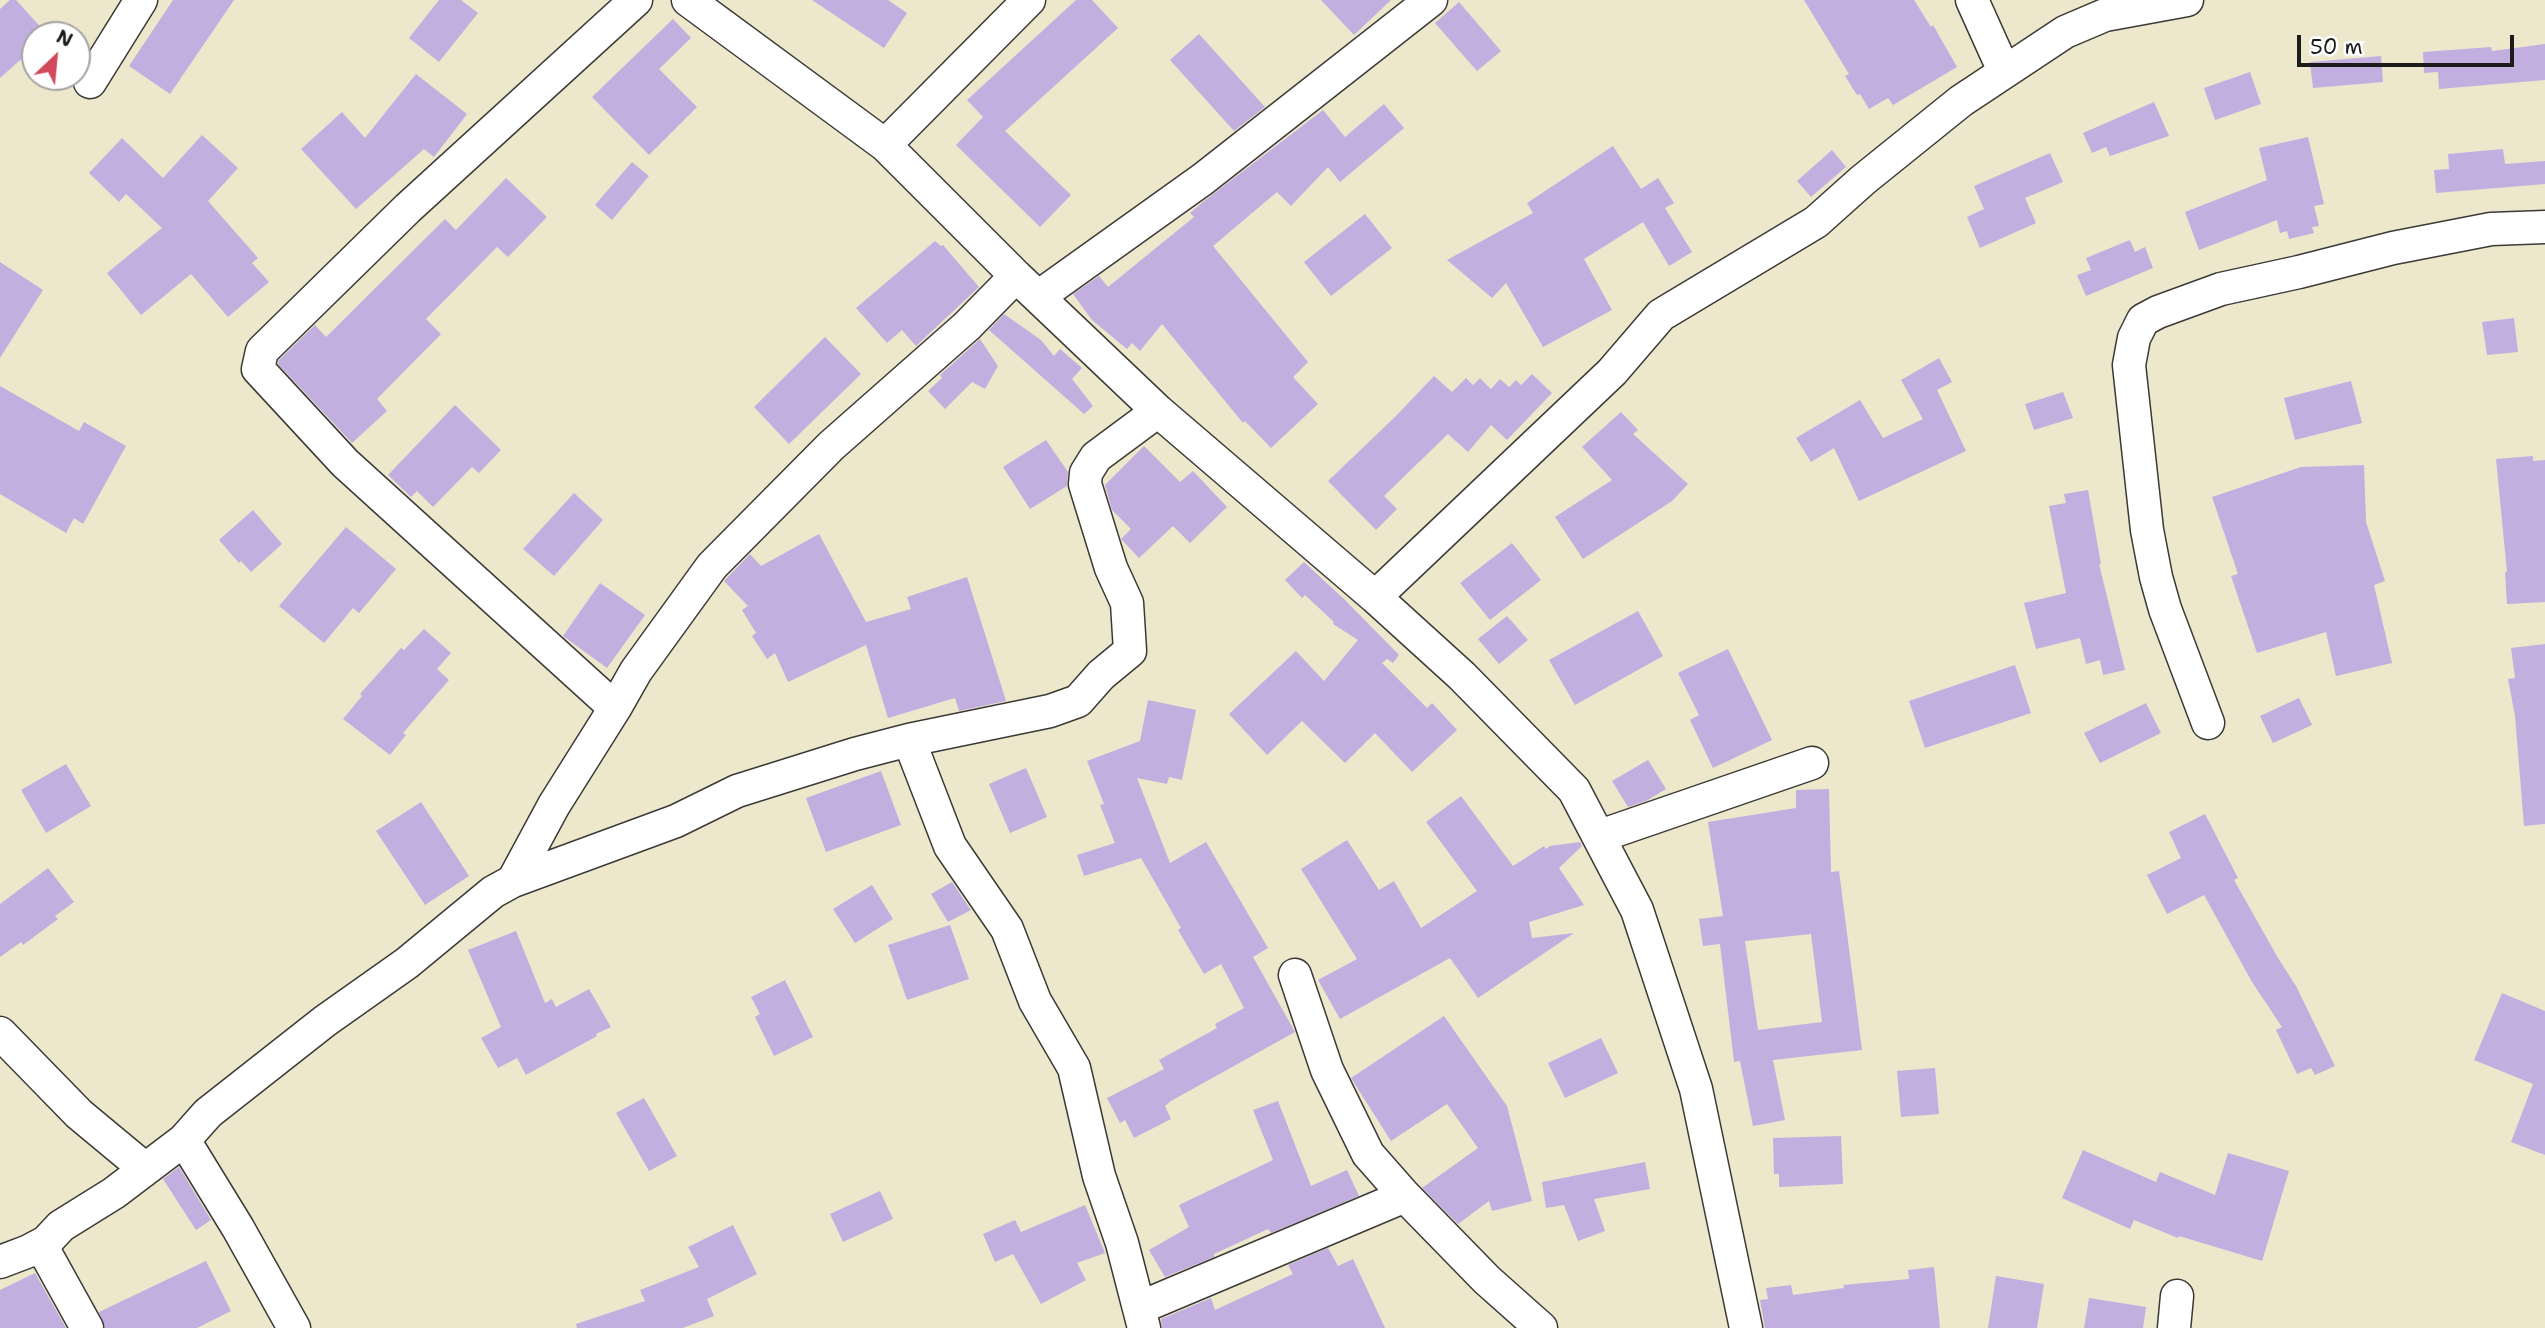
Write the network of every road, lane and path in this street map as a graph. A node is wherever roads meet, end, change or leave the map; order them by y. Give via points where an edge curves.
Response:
1 (141, 0) edge
2 (636, 0) edge
3 (688, 0) edge
4 (1029, 0) edge
5 (1431, 0) edge
6 (1972, 0) edge
7 (2187, 0) edge
8 (2004, 71) junction
9 (91, 80) edge
10 (885, 145) junction
11 (2545, 227) edge
12 (1027, 287) junction
13 (1158, 411) junction
14 (1375, 597) junction
15 (615, 708) junction
16 (2208, 723) dead end
17 (909, 740) junction
18 (1812, 763) dead end
19 (1600, 836) junction
20 (513, 881) junction
21 (1295, 975) dead end
22 (0, 1033) edge
23 (184, 1140) junction
24 (144, 1168) junction
25 (1405, 1196) junction
26 (40, 1244) junction
27 (0, 1262) edge
28 (2177, 1296) dead end
29 (1142, 1318) edge
30 (88, 1328) edge
31 (294, 1328) edge
32 (1541, 1328) edge
33 (1746, 1328) edge
34 (2174, 1328) edge

1 - 9 street
2 - 15 street via 398,217 262,351 258,369 345,463
3 - 10 street
4 - 10 street
5 - 12 street via 1203,179
6 - 8 street
7 - 8 street via 2105,15 2065,32
8 - 14 street via 1961,101 1816,222 1661,314 1612,372
10 - 12 street
11 - 16 street via 2491,229 2393,248 2221,289 2143,320 2129,366 2147,530 2165,609
12 - 13 street
12 - 15 street via 967,326 831,446 712,566 636,671
13 - 14 street
13 - 17 street via 1096,457 1086,474 1085,484 1111,568 1127,603 1130,651 1078,701
14 - 19 street via 1462,676 1574,790
15 - 20 street
17 - 20 street via 737,791 654,830
17 - 29 street via 950,846 1007,929 1035,1001 1074,1068 1099,1176
18 - 19 street
19 - 33 street via 1637,910 1696,1089
20 - 23 street via 300,1040 208,1113
21 - 25 street via 1327,1070 1368,1154
22 - 24 street via 79,1114
23 - 24 street
23 - 31 street
24 - 26 street
25 - 29 street
25 - 32 street
26 - 27 street
26 - 30 street
28 - 34 street

